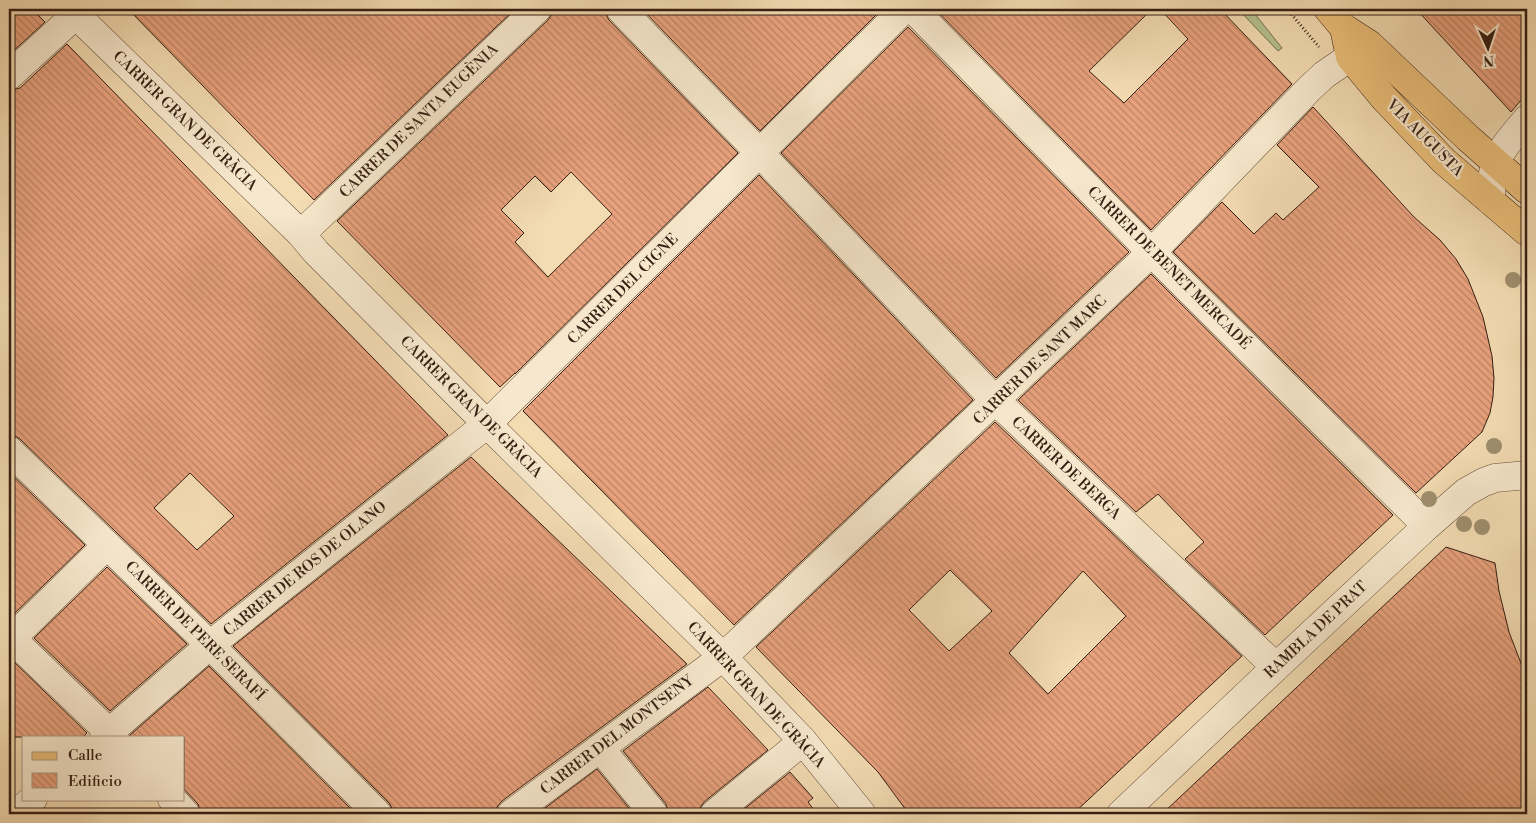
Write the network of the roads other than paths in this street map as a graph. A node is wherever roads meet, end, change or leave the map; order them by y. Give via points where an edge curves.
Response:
1 (537, 9) edge
2 (620, 9) edge
3 (904, 9) edge
4 (913, 9) edge
5 (76, 11) edge
6 (1336, 18) edge
7 (1350, 57) junction
8 (9, 76) edge
9 (1527, 119) edge
10 (760, 153) junction
11 (1495, 162) junction
12 (1527, 190) edge
13 (1491, 201) junction
14 (1527, 232) edge
15 (301, 234) junction
16 (1152, 252) junction
17 (996, 402) junction
18 (487, 424) junction
19 (9, 450) edge
20 (1527, 475) edge
21 (1427, 526) junction
22 (107, 545) junction
23 (10, 638) edge
24 (210, 645) junction
25 (723, 657) junction
26 (1276, 667) junction
27 (109, 735) edge
28 (803, 741) junction
29 (600, 748) junction
30 (32, 800) edge
31 (173, 800) edge
32 (16, 814) edge
33 (186, 814) edge
34 (378, 814) edge
35 (511, 814) edge
36 (654, 814) edge
37 (714, 814) edge
38 (862, 814) edge
39 (1121, 814) edge

1 - 15 street, CARRER DE SANTA EUGÈNIA
2 - 10 street, CARRER DE BERGA
3 - 10 street, CARRER DEL CIGNE
4 - 16 street, CARRER DE BENET MERCADÉ
5 - 8 street
5 - 15 street, CARRER GRAN DE GRÀCIA
6 - 7 main road, VIA AUGUSTA
6 - 11 main road, VIA AUGUSTA via 1369,44
7 - 13 main road, VIA AUGUSTA via 1444,161
7 - 16 street, CARRER DE SANT MARC via 1309,89
9 - 11 street
10 - 17 street, CARRER DE BERGA
10 - 18 street, CARRER DEL CIGNE
11 - 12 main road, VIA AUGUSTA
11 - 13 street
13 - 14 main road, VIA AUGUSTA
15 - 18 street, CARRER GRAN DE GRÀCIA
16 - 17 street, CARRER DE SANT MARC
16 - 21 street, CARRER DE BENET MERCADÉ
17 - 25 street, CARRER DE SANT MARC
17 - 26 street, CARRER DE BERGA
18 - 24 street, CARRER DE ROS DE OLANO
18 - 25 street, CARRER GRAN DE GRÀCIA
19 - 22 street, CARRER DE PERE SERAFÍ
20 - 21 street, RAMBLA DE PRAT via 1495,478 1472,487
21 - 26 street, RAMBLA DE PRAT
22 - 23 street
22 - 24 street, CARRER DE PERE SERAFÍ
23 - 27 street
24 - 27 street, CARRER DE ROS DE OLANO
24 - 34 street, CARRER DE PERE SERAFÍ
25 - 28 street, CARRER GRAN DE GRÀCIA
25 - 29 street, CARRER DEL MONTSENY
26 - 39 street, RAMBLA DE PRAT
28 - 37 street
28 - 38 street, CARRER GRAN DE GRÀCIA
29 - 35 street, CARRER DEL MONTSENY
29 - 36 street
30 - 32 street
31 - 33 street

